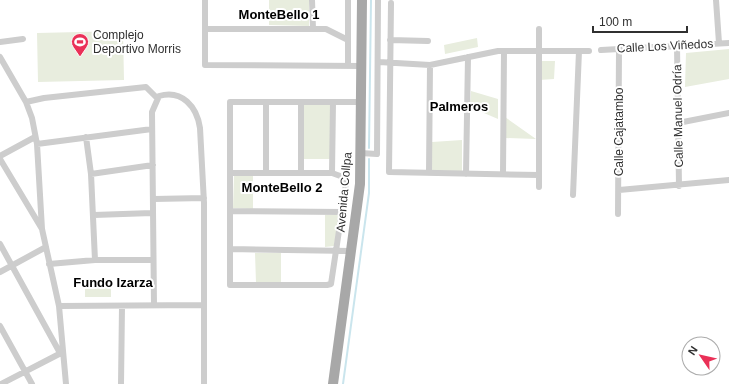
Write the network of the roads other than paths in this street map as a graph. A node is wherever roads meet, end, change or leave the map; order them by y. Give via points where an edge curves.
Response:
1 (204, 0) edge
2 (312, 0) edge
3 (348, 0) edge
4 (362, 0) edge
5 (378, 0) edge
6 (716, 0) edge
7 (391, 3) dead end
8 (205, 29) junction
9 (313, 29) junction
10 (539, 29) dead end
11 (23, 39) dead end
12 (348, 40) junction
13 (390, 40) junction
14 (428, 41) dead end
15 (0, 42) edge
16 (719, 43) junction
17 (729, 43) edge
18 (677, 46) junction
19 (619, 49) junction
20 (601, 50) dead end
21 (504, 51) junction
22 (579, 51) junction
23 (589, 51) dead end
24 (539, 52) junction
25 (0, 57) edge
26 (468, 57) junction
27 (379, 62) junction
28 (390, 62) junction
29 (430, 65) junction
30 (348, 66) junction
31 (362, 66) junction
32 (157, 98) junction
33 (26, 102) junction
34 (266, 102) junction
35 (301, 102) junction
36 (332, 102) junction
37 (361, 102) junction
38 (729, 113) edge
39 (678, 123) junction
40 (152, 129) junction
41 (35, 137) junction
42 (86, 137) junction
43 (36, 144) junction
44 (360, 153) junction
45 (0, 157) edge
46 (153, 165) junction
47 (230, 173) junction
48 (266, 173) junction
49 (301, 173) junction
50 (332, 173) junction
51 (428, 173) junction
52 (91, 174) junction
53 (466, 174) junction
54 (503, 174) junction
55 (538, 175) junction
56 (729, 180) edge
57 (679, 186) junction
58 (539, 187) dead end
59 (619, 190) junction
60 (573, 195) dead end
61 (204, 198) junction
62 (154, 199) junction
63 (230, 211) junction
64 (342, 212) junction
65 (152, 213) junction
66 (618, 214) dead end
67 (94, 215) junction
68 (42, 229) junction
69 (0, 244) edge
70 (46, 247) junction
71 (230, 249) junction
72 (337, 250) junction
73 (351, 251) junction
74 (95, 260) junction
75 (153, 260) junction
76 (49, 264) junction
77 (12, 266) junction
78 (0, 272) edge
79 (154, 305) junction
80 (204, 305) junction
81 (59, 306) junction
82 (122, 306) junction
83 (0, 326) edge
84 (62, 352) junction
85 (25, 371) junction
86 (1, 384) edge
87 (32, 384) edge
88 (66, 384) edge
89 (121, 384) edge
90 (204, 384) edge
91 (334, 384) edge

1 - 8 street
2 - 9 street
3 - 12 street
4 - 31 main road, Avenida Collpa
5 - 27 street
6 - 16 street
7 - 13 street
8 - 9 street
8 - 30 street via 205,65
9 - 12 street via 326,29
10 - 24 street
11 - 15 street
12 - 30 street
13 - 14 street
13 - 28 street
16 - 17 street, Calle Los Viñedos
16 - 18 street, Calle Los Viñedos
18 - 19 street, Calle Los Viñedos
18 - 39 street, Calle Manuel Odría
19 - 20 street, Calle Los Viñedos
19 - 59 street, Calle Cajatambo
21 - 24 street
21 - 26 street
21 - 54 street
22 - 23 street
22 - 24 street
22 - 60 street
24 - 55 street
25 - 33 street
26 - 29 street
26 - 53 street
27 - 28 street
27 - 44 street via 377,154
28 - 29 street
28 - 51 street via 389,172
29 - 51 street
30 - 31 street
31 - 37 main road, Avenida Collpa
32 - 33 street via 146,86
32 - 40 street via 152,112
32 - 61 street via 177,94 188,102 195,112 200,128
33 - 41 street
34 - 35 street
34 - 47 street via 230,102
34 - 48 street
35 - 36 street
35 - 49 street
36 - 37 street
36 - 50 street
37 - 44 main road, Avenida Collpa
38 - 39 street
39 - 57 street, Calle Manuel Odría
40 - 42 street
40 - 46 street
41 - 43 street
41 - 45 street
42 - 43 street
42 - 52 street
43 - 68 street
44 - 73 main road, Avenida Collpa via 360,184
45 - 68 street
46 - 52 street
46 - 62 street
47 - 48 street
47 - 63 street
48 - 49 street
49 - 50 street
50 - 64 street via 345,180
51 - 53 street
52 - 67 street
53 - 54 street
54 - 55 street
55 - 58 street
56 - 57 street
57 - 59 street
59 - 66 street, Calle Cajatambo
61 - 62 street
61 - 80 street
62 - 65 street
63 - 64 street
63 - 71 street
64 - 72 street
65 - 67 street
65 - 75 street
67 - 74 street
68 - 70 street
69 - 77 street
70 - 76 street
70 - 77 street
71 - 72 street
71 - 72 street via 230,285 327,285 332,281
72 - 73 street
73 - 91 main road, Avenida Collpa
74 - 75 street
74 - 76 street
75 - 79 street
76 - 81 street
77 - 78 street
77 - 84 street
79 - 80 street
79 - 82 street
80 - 90 street
81 - 82 street
81 - 84 street
82 - 89 street
83 - 85 street
84 - 85 street
84 - 88 street
85 - 86 street
85 - 87 street

